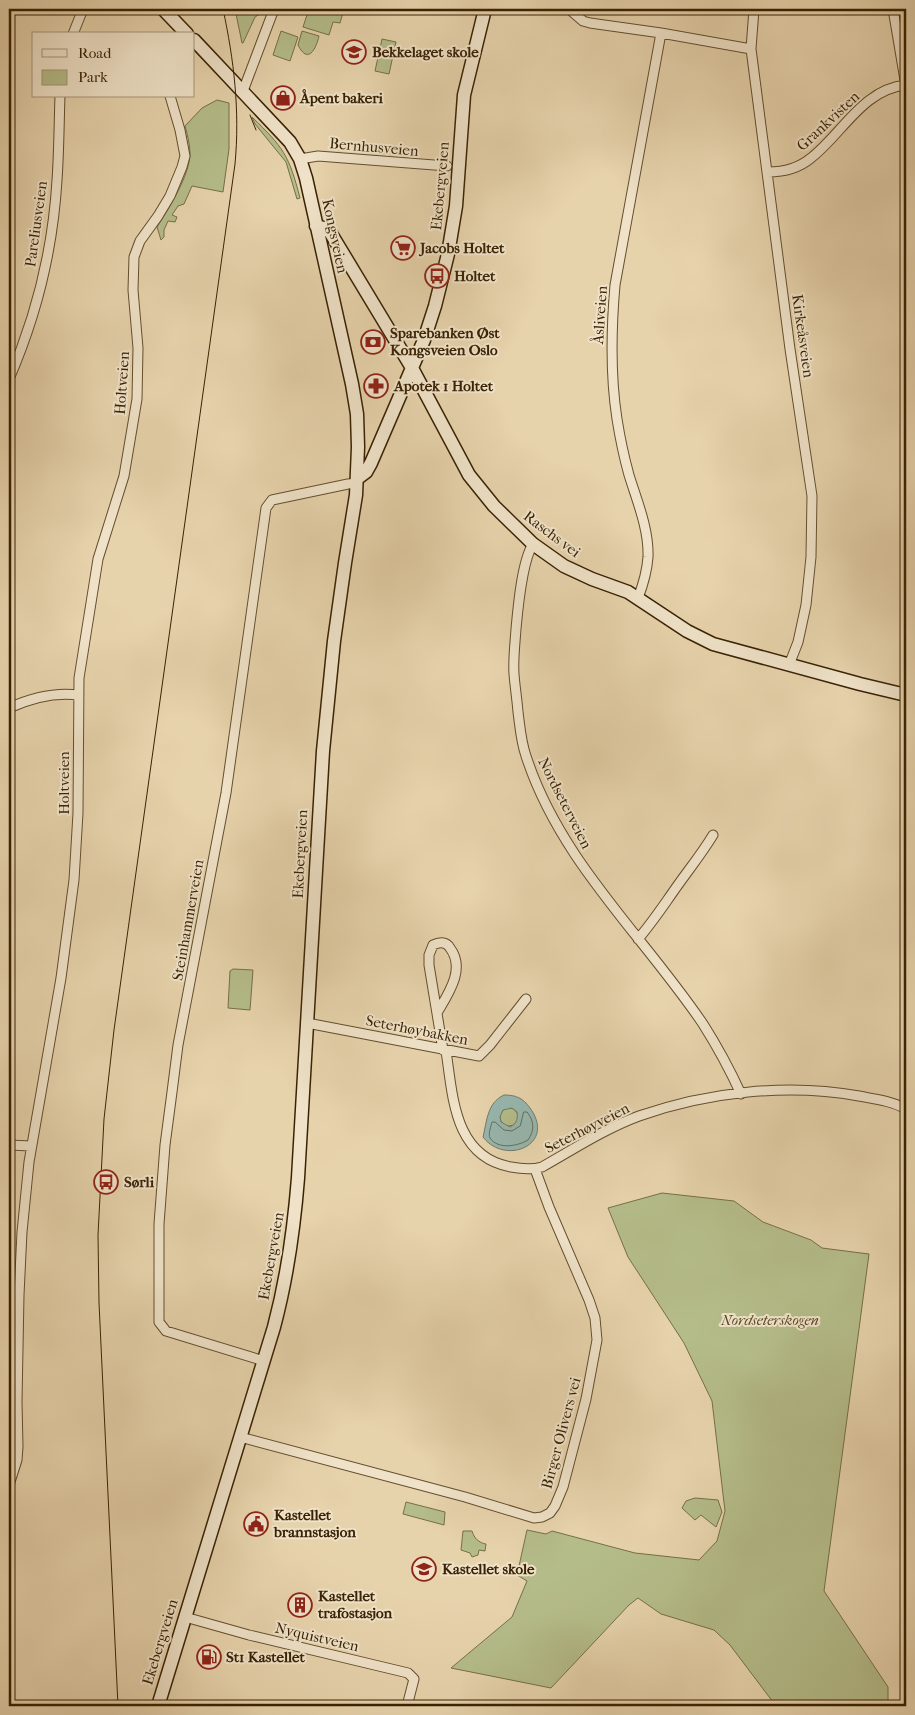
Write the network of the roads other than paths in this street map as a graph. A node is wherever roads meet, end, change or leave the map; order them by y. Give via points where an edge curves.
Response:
1 (83, 9) edge
2 (163, 9) edge
3 (274, 9) edge
4 (485, 9) edge
5 (569, 9) edge
6 (754, 9) edge
7 (893, 9) edge
8 (180, 31) edge
9 (74, 32) edge
10 (661, 33) junction
11 (195, 41) edge
12 (751, 49) junction
13 (906, 86) edge
14 (243, 91) junction
15 (60, 98) edge
16 (171, 98) edge
17 (300, 159) junction
18 (447, 166) dead end
19 (768, 172) junction
20 (316, 226) junction
21 (412, 368) junction
22 (9, 379) edge
23 (357, 481) junction
24 (533, 544) junction
25 (638, 598) junction
26 (789, 664) junction
27 (78, 695) junction
28 (906, 695) edge
29 (9, 708) edge
30 (713, 835) dead end
31 (638, 939) junction
32 (526, 999) dead end
33 (437, 1013) junction
34 (307, 1023) junction
35 (445, 1051) junction
36 (741, 1094) junction
37 (906, 1109) edge
38 (9, 1145) edge
39 (31, 1146) junction
40 (535, 1169) junction
41 (264, 1361) junction
42 (240, 1437) junction
43 (9, 1485) edge
44 (185, 1617) junction
45 (9, 1702) edge
46 (10, 1706) edge
47 (158, 1706) edge
48 (407, 1706) edge

1 - 9 street
2 - 8 main road
3 - 14 street
4 - 21 main road, Ekebergveien via 464,95 458,191 449,246 429,328
5 - 10 street via 583,22
6 - 12 street, Kirkeåsveien
7 - 13 street
10 - 12 street
10 - 25 street, Åsliveien via 615,285 612,325 612,375 617,419 642,512 648,556
11 - 14 main road, Kongsveien
12 - 19 street, Kirkeåsveien
13 - 19 street, Grankvisten via 872,98 810,159 797,167
14 - 17 main road, Kongsveien via 285,135
15 - 22 street, Pareliusveien via 57,180 51,232 28,334
16 - 27 street, Holtveien via 185,156 170,196 134,257 137,399 124,476 98,559
17 - 18 street, Bernhusveien via 318,156
17 - 20 main road, Kongsveien
19 - 26 street, Kirkeåsveien via 812,496 813,534 806,605 798,642
20 - 21 main road, Raschs vei via 330,232
20 - 23 main road, Kongsveien via 354,394
21 - 23 main road, Ekebergveien via 368,468
21 - 24 main road, Raschs vei via 475,483
23 - 34 main road, Ekebergveien via 328,695
23 - 41 street, Steinhammerveien via 272,500 266,508 226,793 178,1045 165,1145 159,1224 160,1325 166,1331
24 - 25 main road, Raschs vei via 574,571
24 - 31 street, Nordseterveien via 524,572 514,674 525,755 567,842
25 - 26 main road, Raschs vei via 705,640
26 - 28 main road, Raschs vei
27 - 29 street via 32,698
27 - 39 street, Holtveien via 78,814 74,880 60,986
30 - 31 street via 652,924
31 - 36 street, Nordseterveien via 703,1025
32 - 35 street, Seterhøybakken via 479,1056
33 - 33 street, Seterhøyveien via 429,955 437,943 448,945 453,952 456,970 451,989
33 - 35 street, Seterhøyveien
34 - 35 street, Seterhøybakken
34 - 41 main road, Ekebergveien via 293,1233 282,1296
35 - 40 street, Seterhøyveien via 456,1111 470,1143 496,1164
36 - 37 street, Seterhøyveien via 830,1092 872,1098
36 - 40 street, Seterhøyveien via 681,1104 637,1117
38 - 39 street
39 - 43 street, Holtveien via 19,1295 18,1447
40 - 42 street, Birger Olivers vei via 589,1300 596,1330 595,1356 572,1454 563,1487 550,1513 534,1518
41 - 42 main road, Ekebergveien
42 - 44 main road, Ekebergveien
44 - 47 main road, Ekebergveien
44 - 48 street, Nyquistveien via 408,1673 414,1679
45 - 46 street

